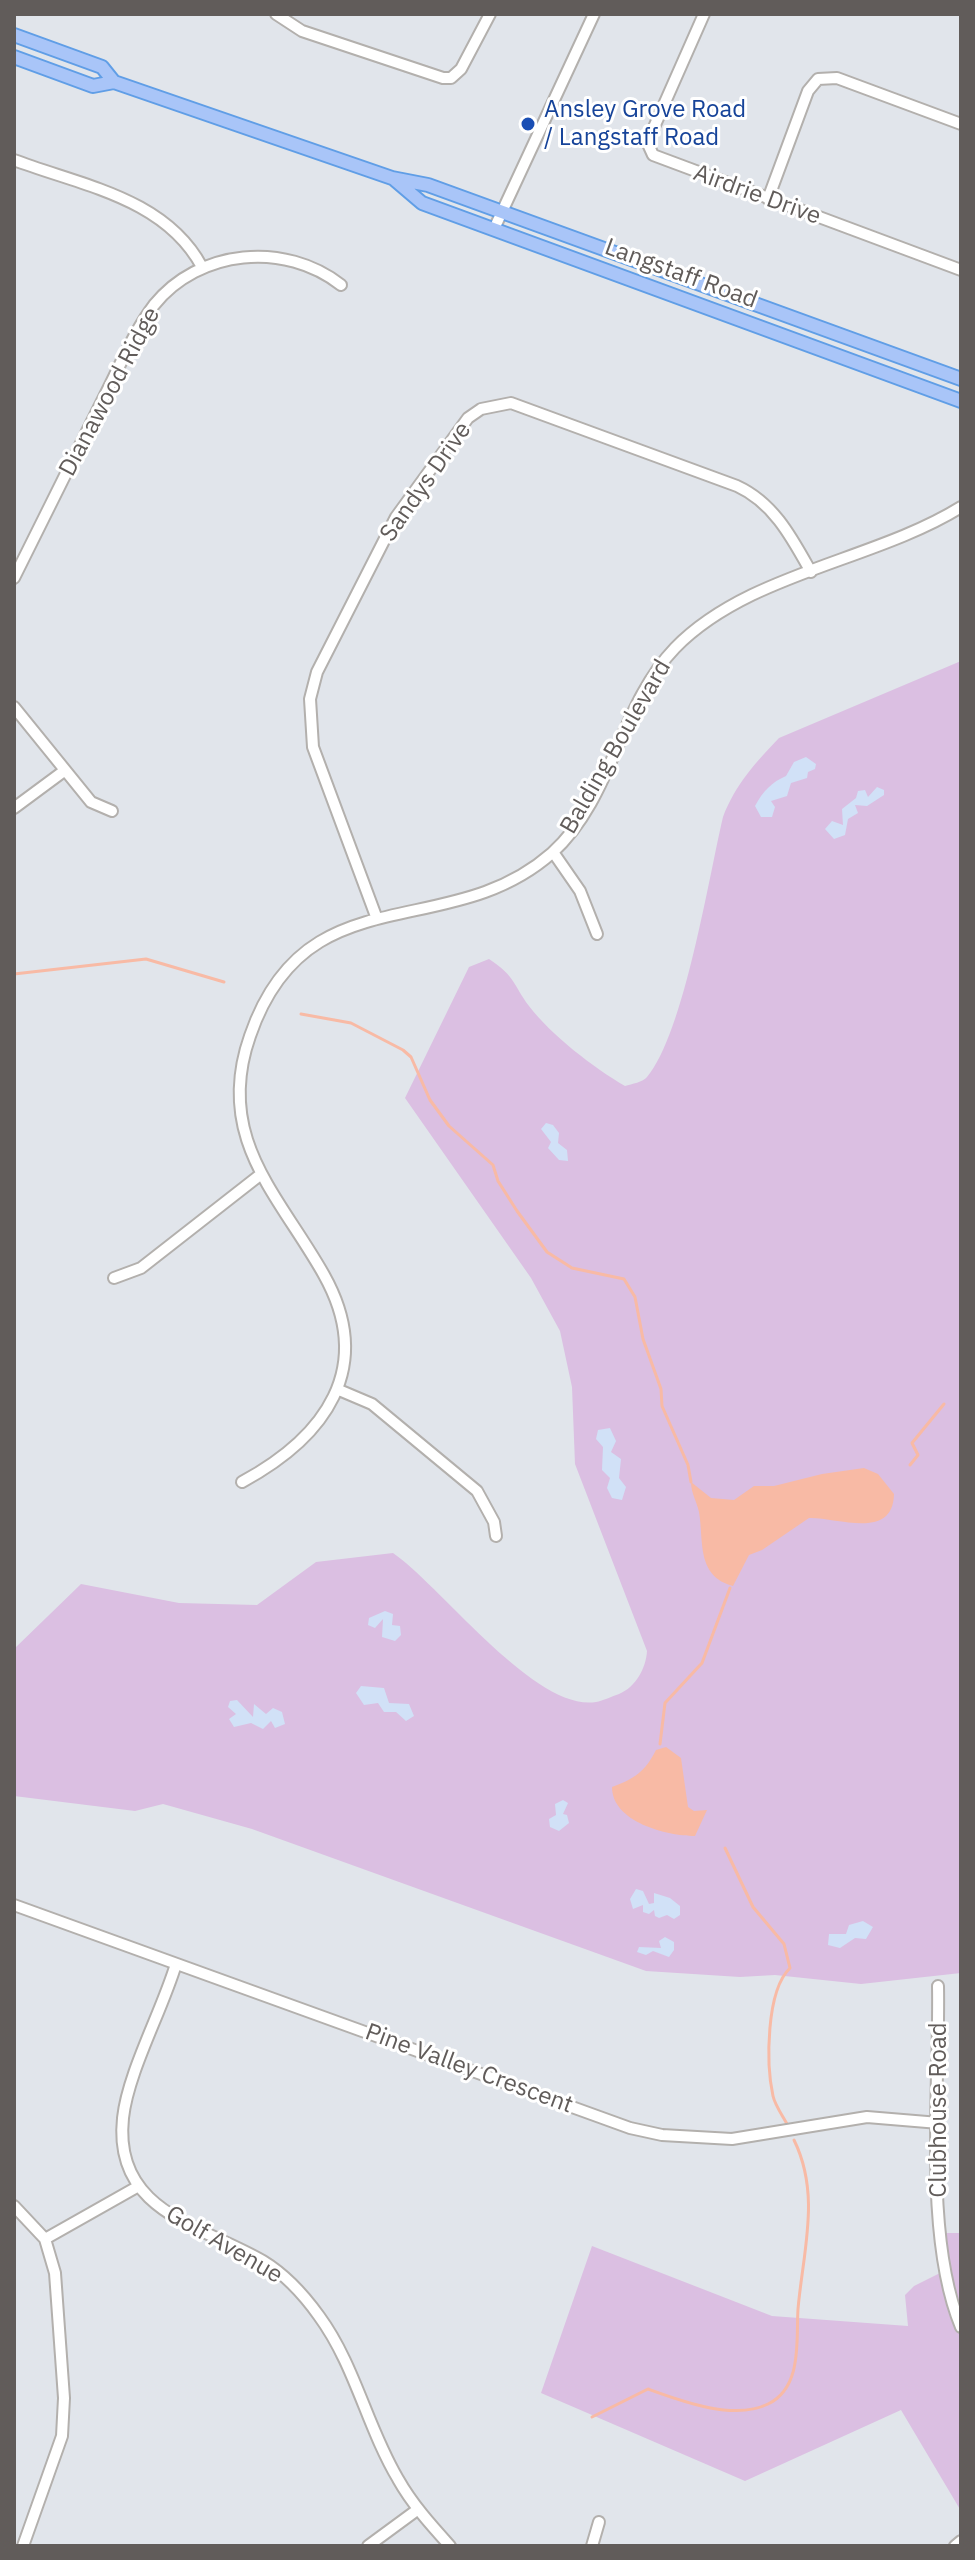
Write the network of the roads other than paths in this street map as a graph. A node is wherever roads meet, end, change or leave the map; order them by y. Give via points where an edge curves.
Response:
1 (276, 14) edge
2 (490, 14) edge
3 (594, 14) edge
4 (704, 14) edge
5 (14, 35) edge
6 (14, 57) edge
7 (114, 82) junction
8 (961, 124) edge
9 (14, 160) edge
10 (392, 178) junction
11 (768, 199) junction
12 (502, 212) junction
13 (494, 229) junction
14 (202, 267) junction
15 (961, 270) edge
16 (341, 285) dead end
17 (961, 379) edge
18 (961, 401) edge
19 (961, 507) edge
20 (811, 572) junction
21 (14, 578) edge
22 (14, 707) edge
23 (64, 771) junction
24 (14, 808) edge
25 (112, 811) dead end
26 (553, 852) junction
27 (377, 919) junction
28 (597, 934) dead end
29 (260, 1175) junction
30 (114, 1278) dead end
31 (339, 1390) junction
32 (242, 1482) dead end
33 (496, 1536) dead end
34 (14, 1905) edge
35 (176, 1964) junction
36 (938, 1986) dead end
37 (939, 2123) junction
38 (137, 2187) junction
39 (14, 2206) edge
40 (45, 2239) junction
41 (961, 2327) edge
42 (417, 2510) junction
43 (599, 2522) dead end
44 (961, 2541) edge
45 (23, 2546) edge
46 (368, 2546) edge
47 (450, 2546) edge
48 (592, 2546) edge
49 (955, 2546) edge

1 - 2 street via 302,31 443,78 457,75
3 - 12 street
4 - 11 street, Airdrie Drive via 651,134 650,151 658,159
5 - 7 main road, Langstaff Road via 102,67
6 - 7 main road, Langstaff Road via 93,86
7 - 10 main road, Langstaff Road
8 - 11 street via 837,78 818,79 808,91
9 - 14 street via 156,215 187,240
10 - 12 main road, Langstaff Road
10 - 13 main road, Langstaff Road via 422,203
11 - 15 street, Airdrie Drive
12 - 13 street
12 - 17 main road, Langstaff Road
13 - 18 main road, Langstaff Road
14 - 16 street, Dianawood Ridge via 237,258 274,257 324,272
14 - 21 street, Dianawood Ridge via 156,304 142,324
19 - 20 street, Balding Boulevard
20 - 26 street, Balding Boulevard via 715,617 675,648 634,706 594,795
20 - 27 street, Sandys Drive via 775,514 737,486 511,403 481,409 468,418 396,517 312,683 313,747
22 - 23 street
23 - 24 street
23 - 25 street via 91,802
26 - 27 street, Balding Boulevard via 480,894
26 - 28 street via 580,891
27 - 29 street, Balding Boulevard via 325,936 302,953 278,980 257,1017 242,1063 240,1090 245,1132
29 - 30 street via 141,1268
29 - 31 street, Balding Boulevard via 333,1294 342,1329
31 - 32 street via 300,1445
31 - 33 street via 372,1404 477,1491
34 - 35 street, Pine Valley Crescent
35 - 37 street, Pine Valley Crescent via 662,2135 753,2138 867,2117
35 - 38 street via 123,2118
36 - 37 street, Clubhouse Road
37 - 41 street, Clubhouse Road via 944,2267
38 - 40 street
38 - 42 street, Golf Avenue via 174,2219 265,2262 305,2297 342,2353 396,2478
39 - 40 street
40 - 45 street via 55,2273 64,2420
42 - 46 street
42 - 47 street, Golf Avenue
43 - 48 street
44 - 49 street

